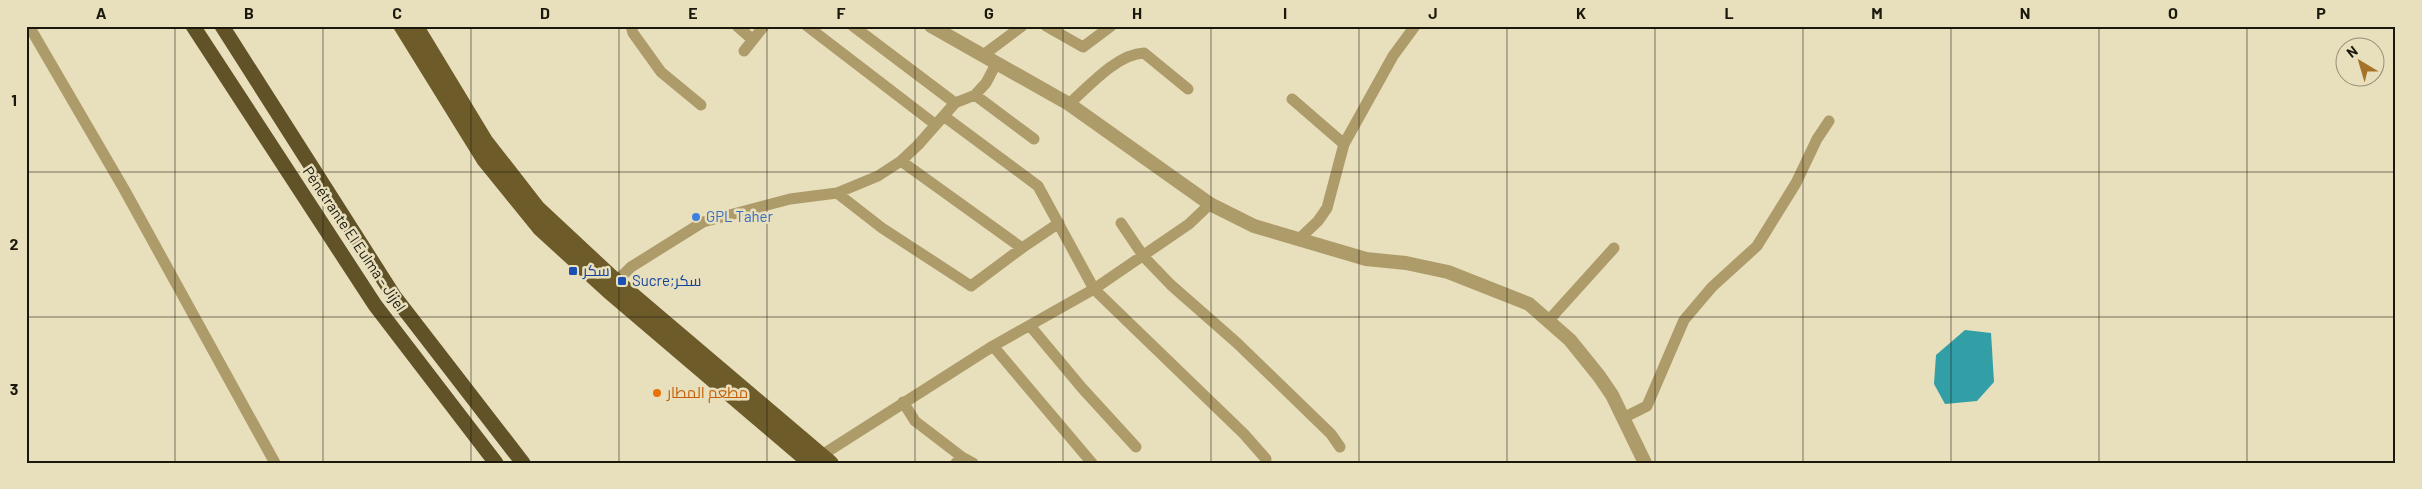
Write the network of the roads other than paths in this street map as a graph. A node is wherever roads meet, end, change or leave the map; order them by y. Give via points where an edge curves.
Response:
1 (29, 26) edge
2 (193, 26) edge
3 (222, 26) edge
4 (401, 26) edge
5 (416, 26) edge
6 (631, 26) edge
7 (737, 26) edge
8 (764, 26) edge
9 (807, 26) edge
10 (853, 26) edge
11 (931, 26) edge
12 (1022, 26) edge
13 (1046, 26) edge
14 (1112, 26) edge
15 (1415, 26) edge
16 (753, 40) junction
17 (744, 51) dead end
18 (982, 56) junction
19 (996, 64) junction
20 (1188, 89) dead end
21 (975, 95) junction
22 (1292, 98) dead end
23 (955, 103) junction
24 (1069, 104) junction
25 (701, 105) dead end
26 (940, 121) junction
27 (1829, 121) dead end
28 (1034, 139) dead end
29 (1344, 144) junction
30 (902, 161) junction
31 (837, 193) junction
32 (1210, 204) junction
33 (1121, 222) dead end
34 (1059, 223) junction
35 (1298, 240) junction
36 (1022, 248) junction
37 (1614, 248) dead end
38 (1144, 257) junction
39 (617, 281) junction
40 (1094, 289) junction
41 (1549, 320) junction
42 (1031, 327) junction
43 (993, 346) junction
44 (903, 402) junction
45 (1624, 418) junction
46 (1340, 446) dead end
47 (1136, 447) dead end
48 (1266, 459) dead end
49 (821, 460) edge
50 (963, 461) edge
51 (276, 463) edge
52 (496, 463) edge
53 (523, 463) edge
54 (1092, 463) edge
55 (1645, 463) edge

1 - 51 street
2 - 52 highway, Pénétrante El Eulma - Jijel via 375,305
3 - 53 highway, Pénétrante El Eulma - Jijel via 394,296
4 - 49 highway via 484,160 540,229 608,291
5 - 39 highway via 485,140 511,176 545,214
6 - 25 street via 661,72
7 - 16 street
8 - 16 street
9 - 26 street
10 - 23 street
11 - 18 street
12 - 18 street
13 - 14 street via 1083,47
15 - 29 street via 1393,56
16 - 17 street
18 - 19 street
19 - 21 street
19 - 24 street
20 - 24 street via 1144,53 1134,54 1122,58
21 - 23 street
21 - 28 street
22 - 29 street
23 - 26 street
24 - 32 street
26 - 30 street
26 - 34 street via 1038,186
27 - 45 street via 1757,246 1712,287 1684,320 1647,406
29 - 35 street via 1327,208
30 - 31 street via 878,176
30 - 36 street
31 - 36 street via 882,228 971,286
31 - 39 street via 790,199 703,222 630,267
32 - 35 street via 1254,226
32 - 38 street
33 - 38 street
34 - 36 street
34 - 40 street
35 - 41 street via 1366,259 1448,272 1529,304
37 - 41 street
38 - 40 street
38 - 46 street
39 - 49 highway
40 - 42 street
40 - 48 street
41 - 45 street via 1594,369
42 - 43 street
42 - 47 street
43 - 44 street
43 - 54 street
44 - 49 street
44 - 50 street via 915,421
45 - 55 street

